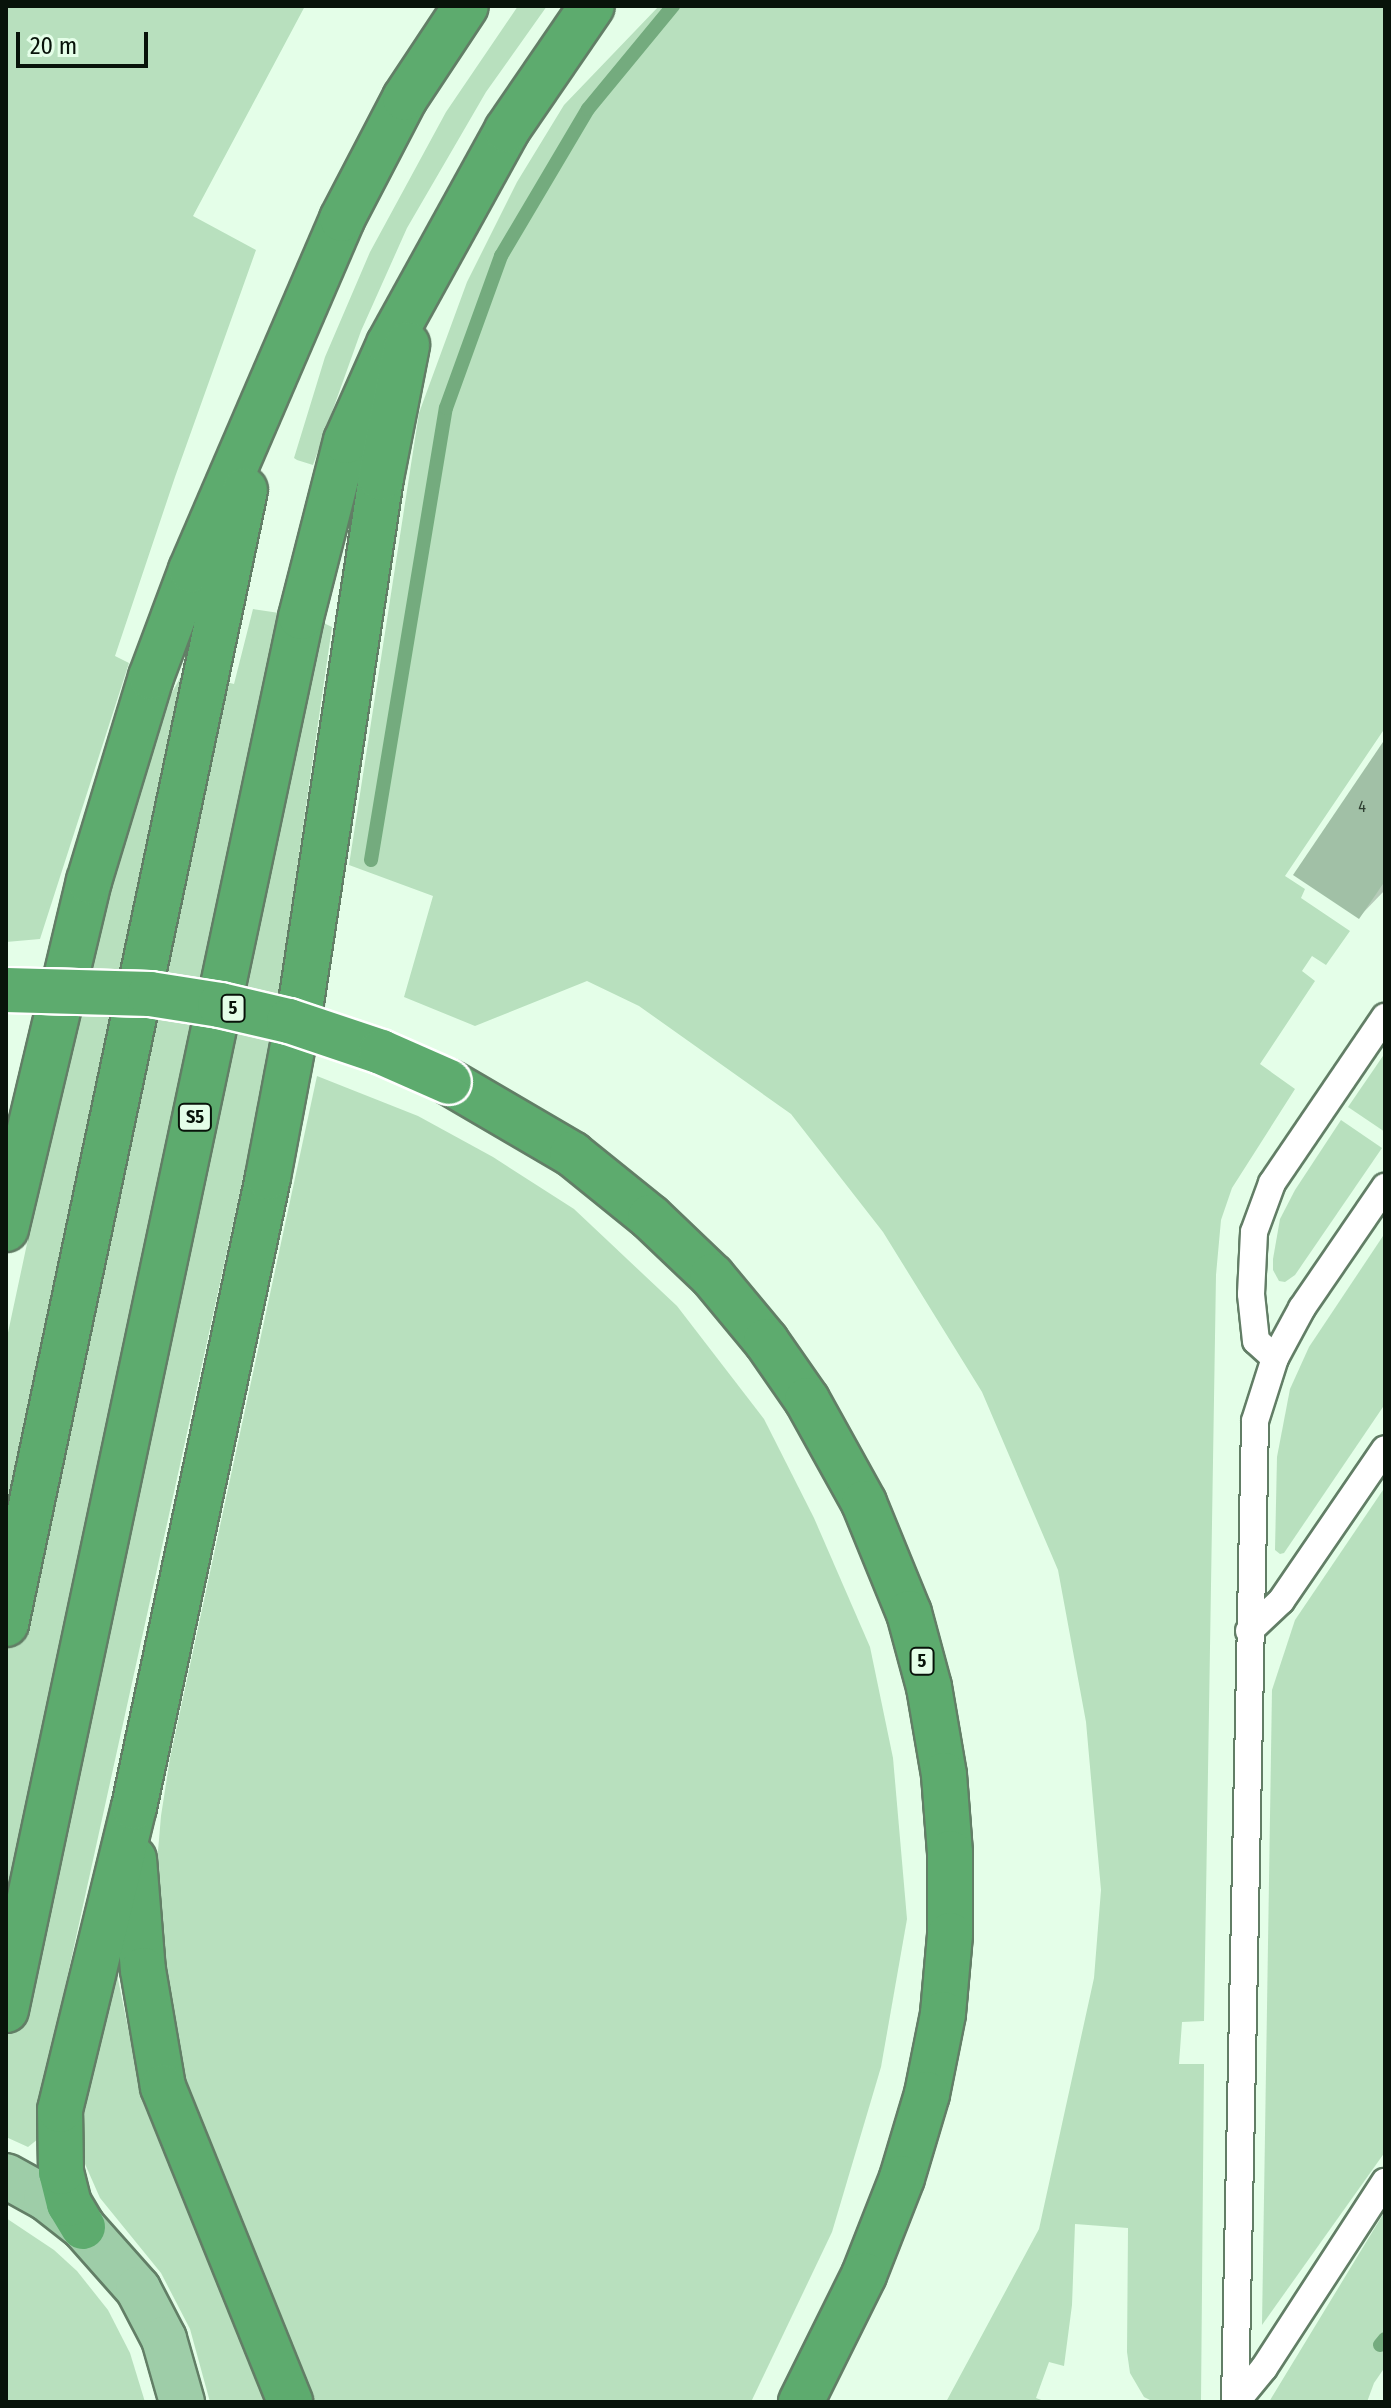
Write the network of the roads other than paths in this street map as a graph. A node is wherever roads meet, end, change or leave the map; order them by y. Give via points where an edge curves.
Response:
1 (466, 6) edge
2 (592, 6) edge
3 (435, 257) junction
4 (263, 401) junction
5 (6, 990) edge
6 (1385, 1017) edge
7 (1385, 1187) edge
8 (6, 1229) edge
9 (1275, 1358) junction
10 (1385, 1449) edge
11 (6, 1624) edge
12 (1249, 1631) junction
13 (134, 1807) junction
14 (8, 2002) edge
15 (6, 2176) edge
16 (1385, 2182) edge
17 (83, 2227) junction
18 (182, 2402) edge
19 (290, 2402) edge
20 (801, 2402) edge
21 (1235, 2402) edge

1 - 4 highway via 405,98 342,219
2 - 3 highway via 507,130
3 - 13 highway via 396,398 298,1018
3 - 14 highway, S5 via 346,441 318,544
4 - 8 highway via 191,570 117,783
4 - 11 highway
5 - 20 highway, 5, bridge via 150,994 220,1005 302,1025 449,1082 572,1154 650,1217 712,1276 807,1400 864,1503 909,1613 929,1687 944,1775 950,1935 943,2014 902,2178 864,2275
6 - 9 lane via 1272,1183 1254,1232 1251,1294 1256,1341
7 - 9 lane via 1302,1308
9 - 12 lane via 1255,1421
10 - 12 lane via 1281,1601
12 - 21 lane
13 - 17 highway via 60,2110 61,2172 69,2204
13 - 19 highway via 143,1970 163,2087
15 - 17 main road
16 - 21 lane via 1264,2368
17 - 18 main road via 138,2289 164,2339

